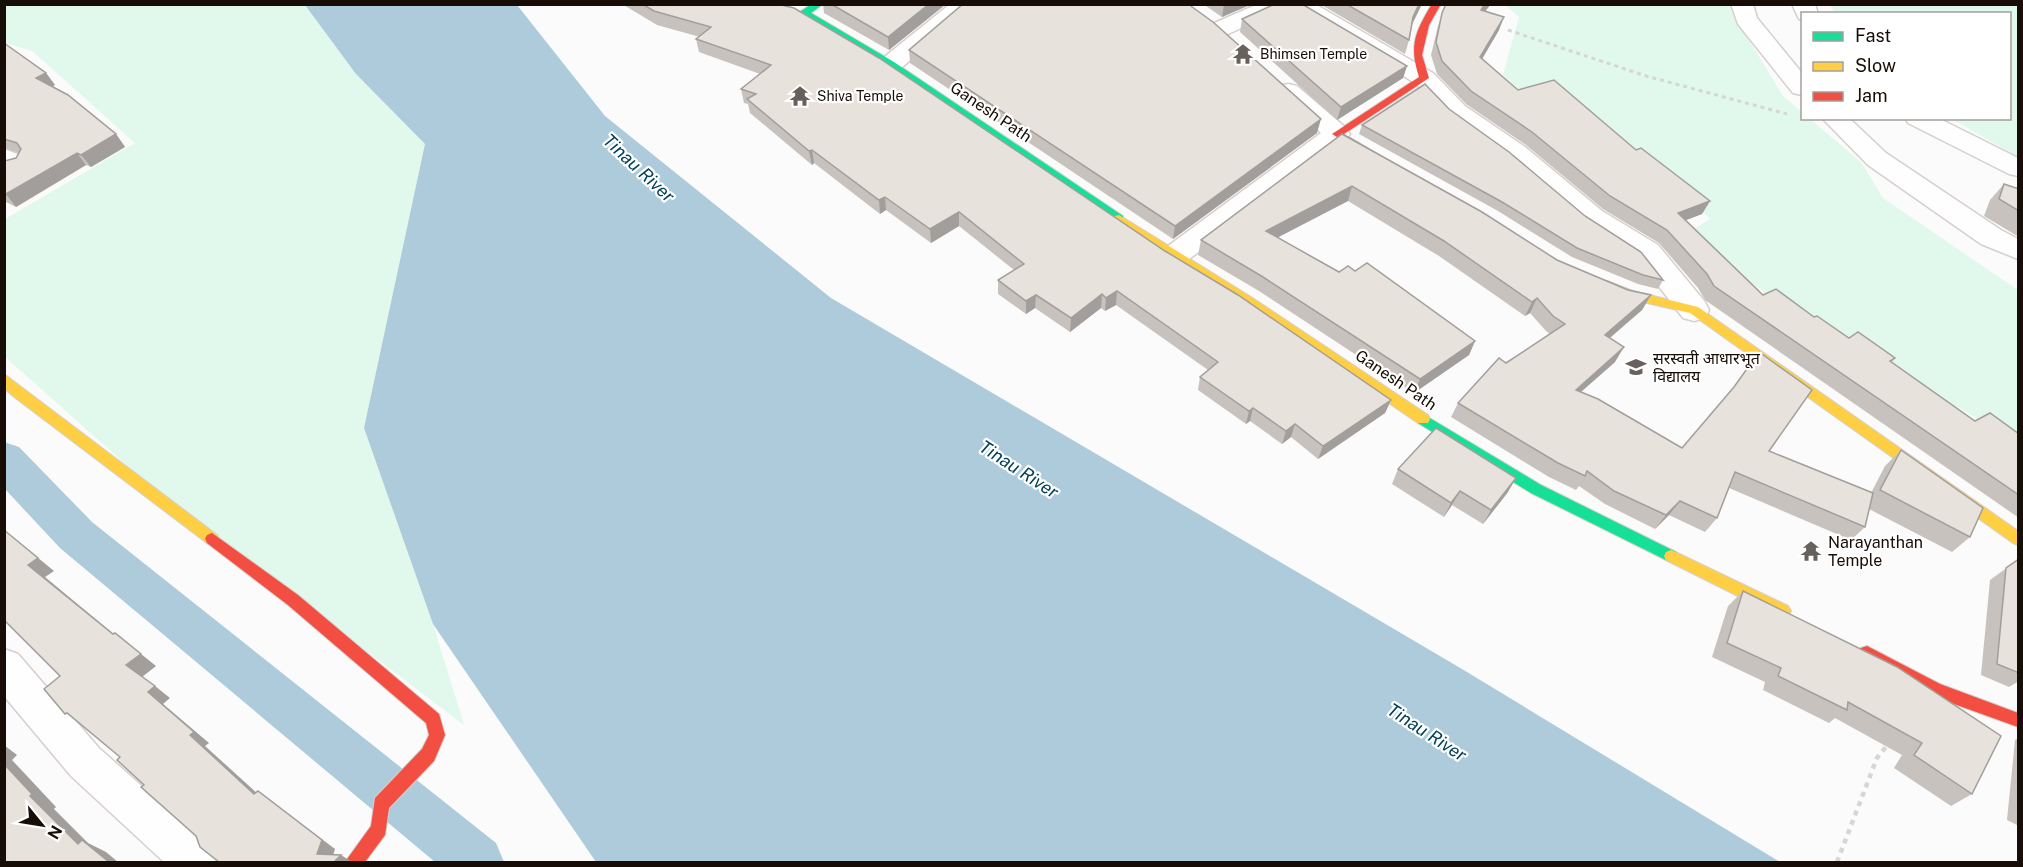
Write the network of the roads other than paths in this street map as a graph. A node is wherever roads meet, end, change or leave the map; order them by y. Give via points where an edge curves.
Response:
1 (964, 4) edge
2 (1278, 4) edge
3 (1297, 4) edge
4 (1437, 4) edge
5 (1742, 4) edge
6 (802, 9) edge
7 (1219, 30) edge
8 (891, 64) junction
9 (1270, 74) edge
10 (1424, 78) junction
11 (1801, 86) edge
12 (1836, 120) edge
13 (1921, 120) edge
14 (1337, 134) junction
15 (1387, 162) edge
16 (2019, 168) edge
17 (2019, 250) edge
18 (1174, 256) junction
19 (1590, 278) edge
20 (1694, 310) junction
21 (4, 379) edge
22 (2019, 539) edge
23 (1794, 617) edge
24 (1858, 648) edge
25 (4, 666) edge
26 (2019, 720) edge
27 (195, 862) edge
28 (354, 862) edge

1 - 8 street
2 - 7 street
3 - 10 street
4 - 10 street via 1424,25 1417,55
5 - 11 street via 1746,19
6 - 8 street, Ganesh Path
8 - 18 street, Ganesh Path
9 - 14 street
10 - 14 street
10 - 20 street via 1456,111 1516,153 1592,216 1648,252
12 - 17 street via 1877,159 1990,237
13 - 16 street
14 - 15 street
14 - 18 street
18 - 23 street, Ganesh Path via 1536,489
19 - 20 street via 1630,295
20 - 22 street
21 - 28 street via 293,600 433,719 437,735 428,755 381,804 379,829
24 - 26 street via 1935,690
25 - 27 street via 85,762

